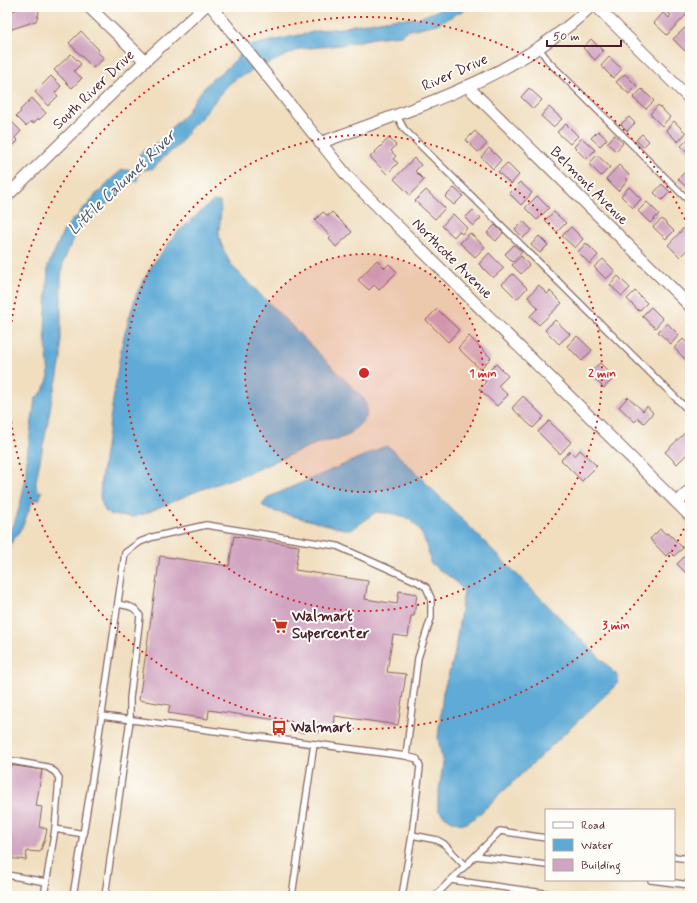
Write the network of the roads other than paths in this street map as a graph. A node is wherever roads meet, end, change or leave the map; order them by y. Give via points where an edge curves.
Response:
1 (90, 7) edge
2 (204, 7) edge
3 (212, 7) edge
4 (590, 7) edge
5 (597, 7) edge
6 (538, 48) junction
7 (145, 61) junction
8 (467, 86) junction
9 (690, 99) edge
10 (396, 114) junction
11 (320, 143) junction
12 (7, 196) edge
13 (690, 202) edge
14 (690, 306) edge
15 (690, 412) edge
16 (690, 490) edge
17 (677, 503) junction
18 (690, 516) edge
19 (118, 604) junction
20 (102, 716) junction
21 (130, 720) junction
22 (314, 744) junction
23 (406, 756) junction
24 (7, 760) edge
25 (55, 829) junction
26 (84, 834) junction
27 (412, 835) junction
28 (545, 838) edge
29 (476, 856) junction
30 (675, 857) edge
31 (690, 860) edge
32 (545, 865) edge
33 (465, 866) junction
34 (7, 875) edge
35 (451, 880) junction
36 (659, 881) edge
37 (46, 882) junction
38 (690, 885) edge
39 (44, 896) edge
40 (74, 896) edge
41 (105, 896) edge
42 (292, 896) edge
43 (402, 896) edge
44 (435, 896) edge
45 (565, 896) edge

1 - 7 street
2 - 7 street, South River Drive
3 - 11 street, Northcote Avenue
4 - 6 street, River Drive
5 - 9 street
6 - 8 street, River Drive
6 - 13 lane via 549,62
7 - 12 street, South River Drive
8 - 10 street, River Drive
8 - 14 street, Belmont Avenue
10 - 11 street, River Drive
10 - 15 lane via 404,129
11 - 17 street, Northcote Avenue via 348,177
16 - 17 street
17 - 18 street, Northcote Avenue
19 - 20 lane
19 - 21 lane via 133,608 140,616 130,698
19 - 23 lane via 125,553 140,542 153,537 206,525 337,546 426,586 431,598 432,618 418,658
20 - 21 lane
20 - 26 lane
21 - 22 lane
21 - 41 lane
22 - 23 lane
22 - 42 lane
23 - 27 lane via 417,758 420,767
24 - 25 lane via 47,767 55,772 59,778
25 - 26 lane
25 - 37 lane
26 - 40 lane
27 - 33 lane via 444,844
27 - 43 lane
28 - 29 lane via 500,831
29 - 32 lane
29 - 33 lane
30 - 31 lane
33 - 35 lane
34 - 37 lane
35 - 44 lane
35 - 45 lane
36 - 38 lane
37 - 39 lane

